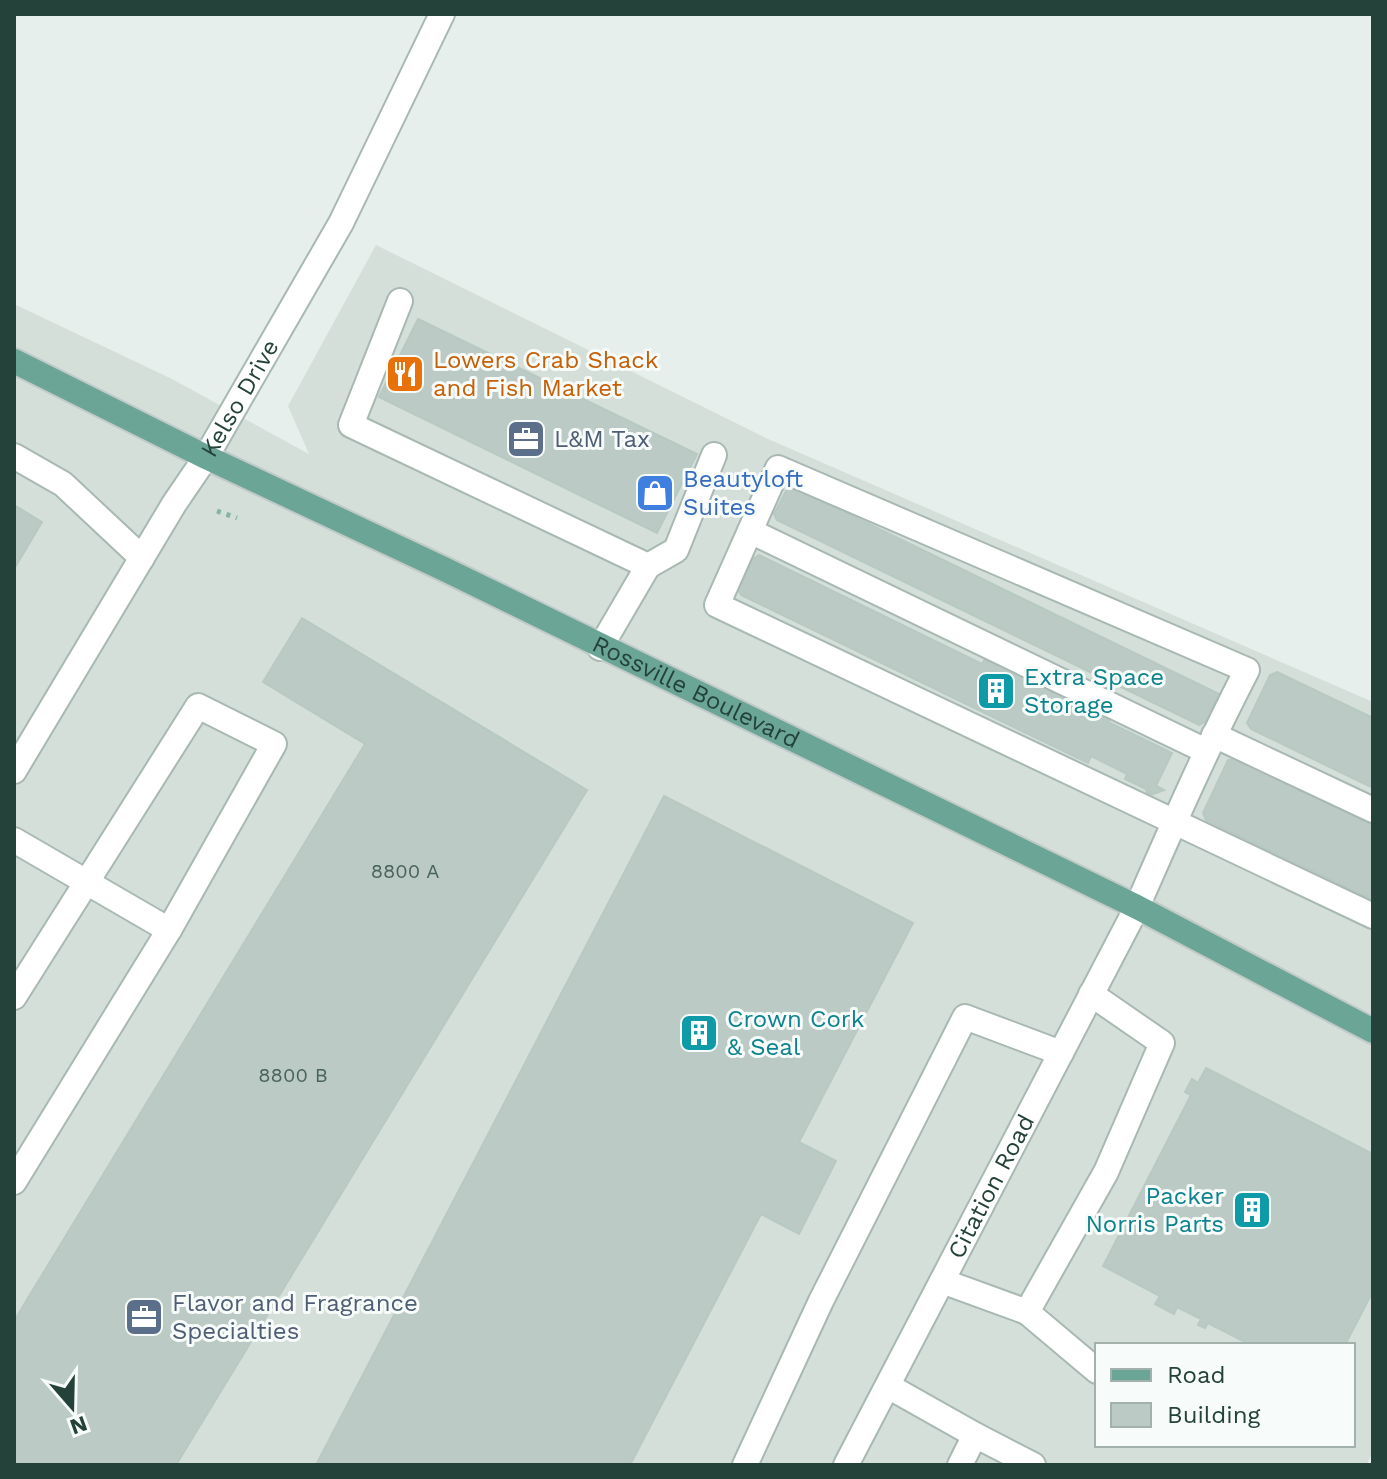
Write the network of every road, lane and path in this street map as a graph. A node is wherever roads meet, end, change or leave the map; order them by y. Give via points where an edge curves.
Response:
1 (442, 14) edge
2 (400, 301) dead end
3 (14, 361) edge
4 (714, 455) dead end
5 (14, 456) edge
6 (206, 457) junction
7 (217, 511) dead end
8 (237, 518) dead end
9 (750, 531) junction
10 (142, 558) junction
11 (648, 566) junction
12 (600, 648) junction
13 (1210, 743) junction
14 (14, 771) edge
15 (1373, 810) edge
16 (1174, 823) junction
17 (14, 840) edge
18 (85, 882) junction
19 (1137, 907) junction
20 (1373, 916) edge
21 (169, 930) junction
22 (1091, 994) junction
23 (14, 997) edge
24 (1373, 1031) edge
25 (1061, 1053) junction
26 (14, 1182) edge
27 (942, 1281) junction
28 (1027, 1312) junction
29 (1095, 1369) edge
30 (888, 1386) junction
31 (975, 1435) junction
32 (745, 1465) edge
33 (846, 1465) edge
34 (960, 1465) edge
35 (1033, 1465) edge

1 - 6 street, Kelso Drive via 341,223
2 - 11 street via 351,425
3 - 6 main road, Rossville Boulevard
4 - 11 street via 676,550
5 - 10 street via 63,484
6 - 10 street, Kelso Drive
6 - 12 main road, Rossville Boulevard
7 - 8 path
9 - 13 street
9 - 13 street, Citation Road via 778,468 1247,670
9 - 16 street via 717,605
10 - 14 street, Kelso Drive
11 - 12 street
12 - 19 main road, Rossville Boulevard
13 - 15 street
13 - 16 street, Citation Road
16 - 19 street, Citation Road
16 - 20 street
17 - 18 street
18 - 21 street
18 - 21 street via 198,706 274,744
18 - 23 street
19 - 22 street, Citation Road
19 - 24 main road, Rossville Boulevard
21 - 26 street
22 - 25 street, Citation Road
22 - 28 street via 1162,1043 1106,1172
25 - 27 street, Citation Road
25 - 32 street via 965,1017 821,1301
27 - 28 street
27 - 30 street, Citation Road
28 - 29 street
30 - 31 street
30 - 33 street, Citation Road
31 - 34 street
31 - 35 street

